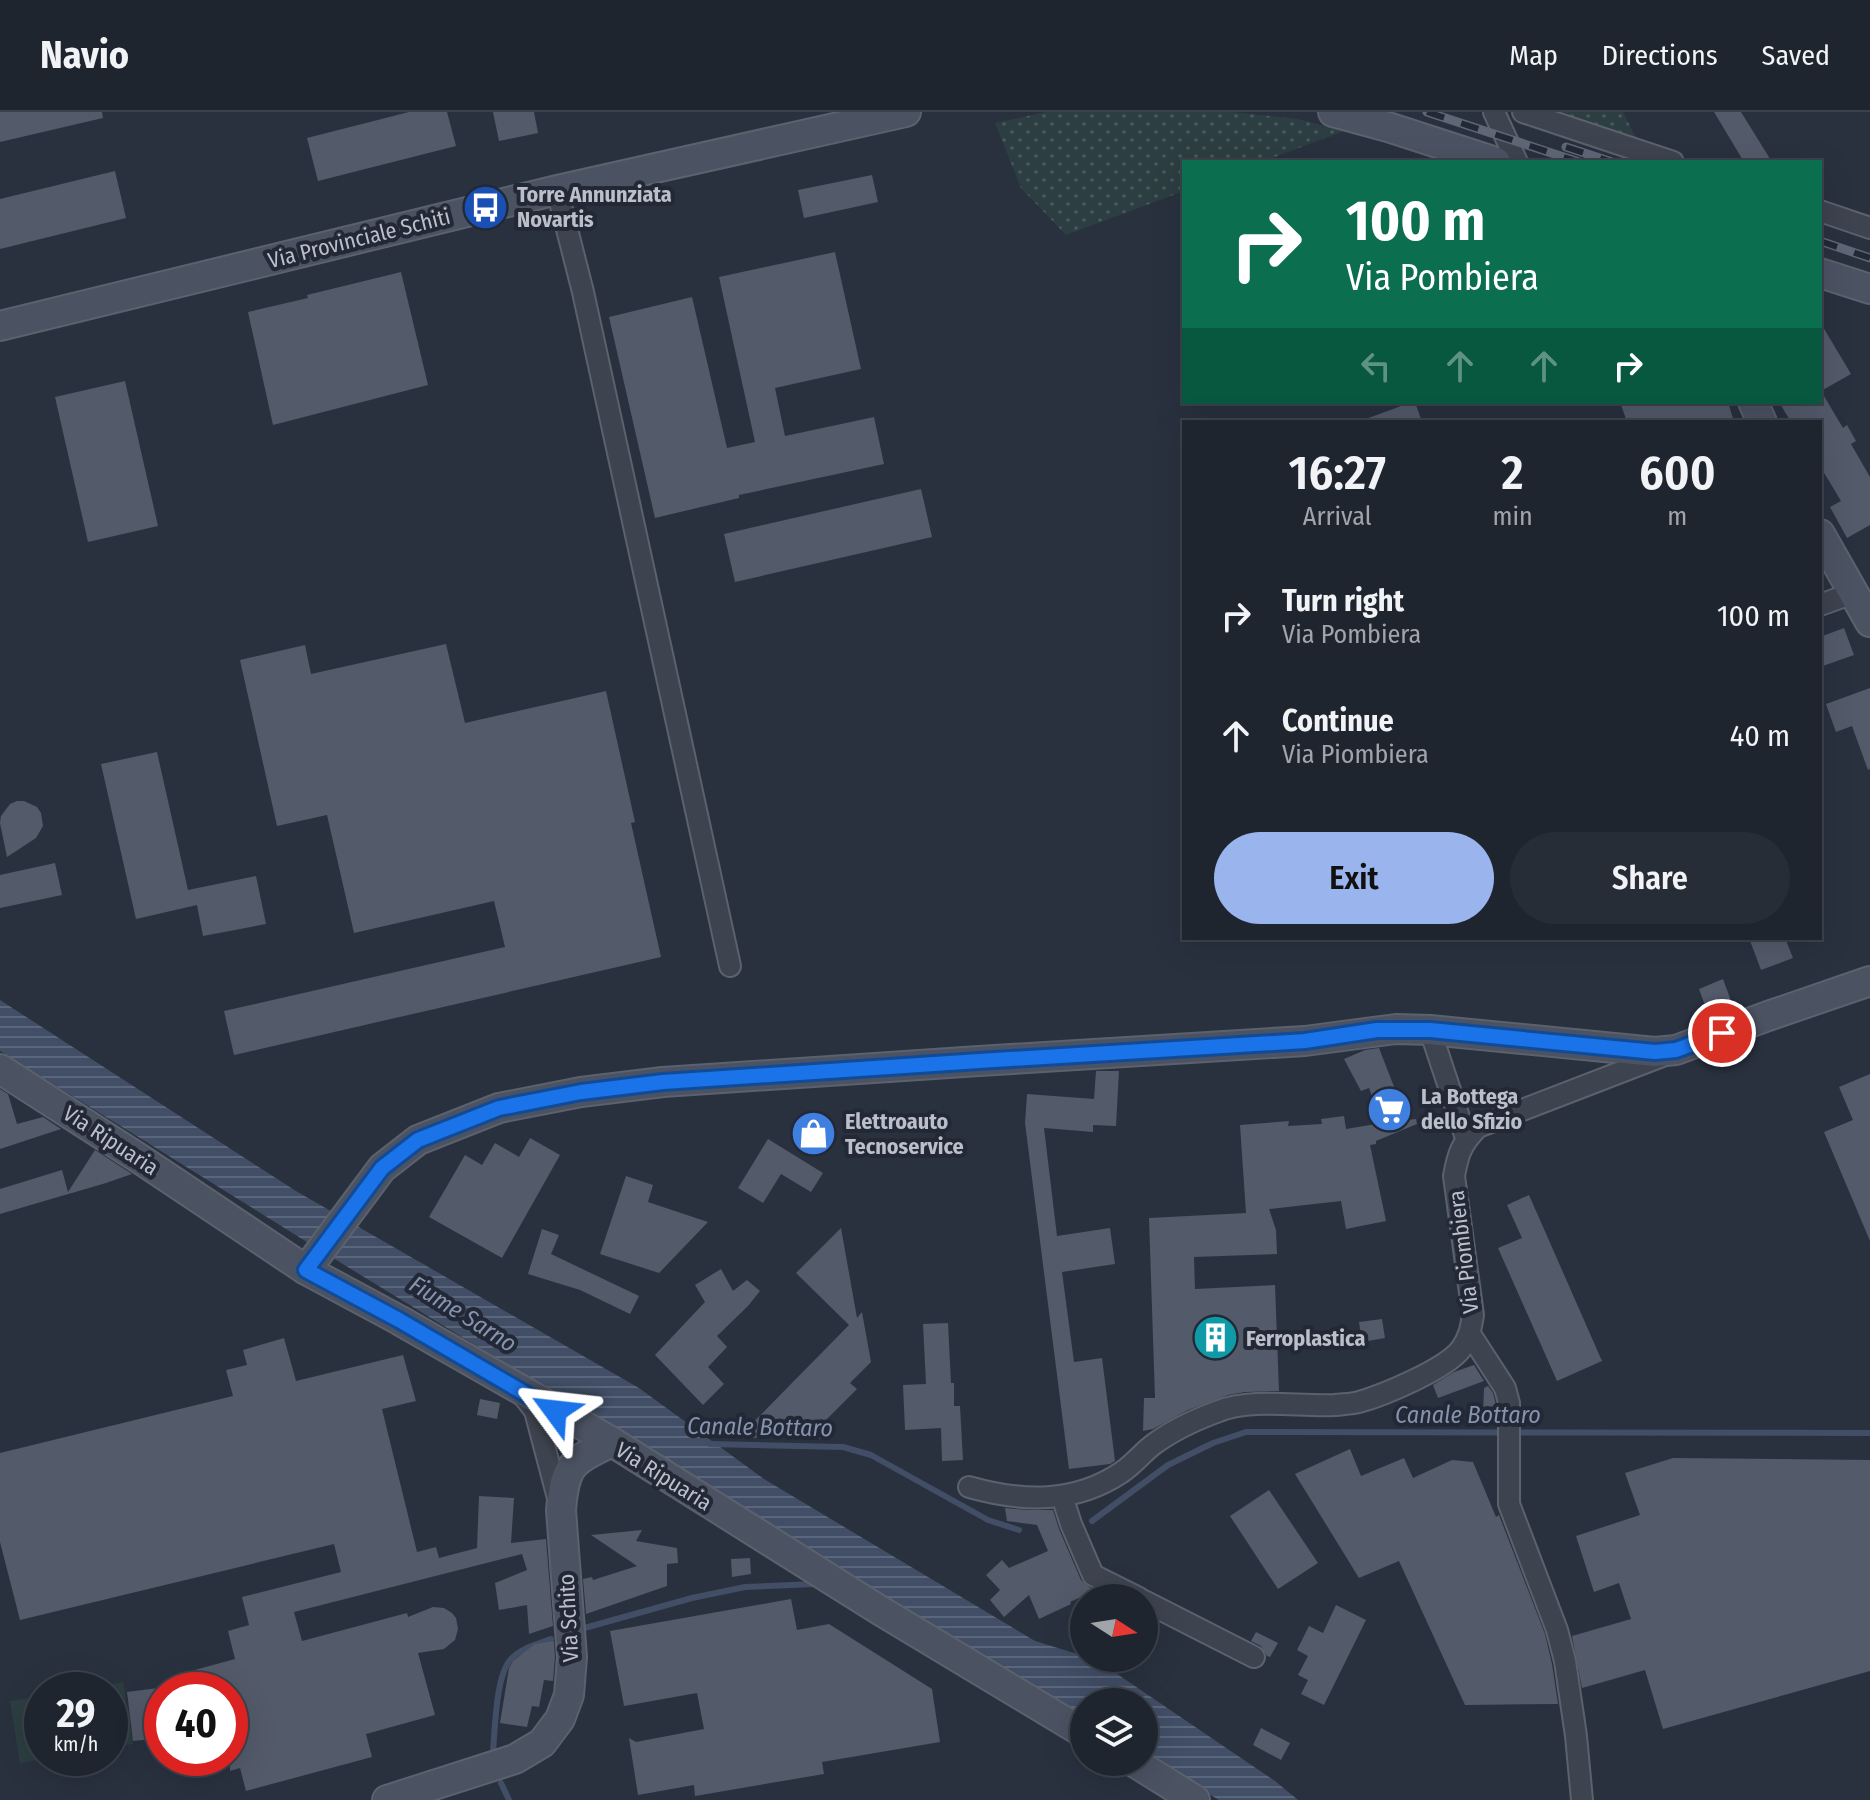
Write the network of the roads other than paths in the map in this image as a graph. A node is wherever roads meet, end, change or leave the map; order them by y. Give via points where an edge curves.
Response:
1 (906, 112) edge
2 (1333, 112) edge
3 (1494, 112) edge
4 (1523, 112) edge
5 (1490, 160) edge
6 (1516, 160) edge
7 (1667, 160) edge
8 (557, 190) junction
9 (1822, 212) edge
10 (1870, 228) edge
11 (1822, 274) edge
12 (1870, 289) edge
13 (0, 326) edge
14 (1822, 538) edge
15 (1853, 593) junction
16 (1822, 604) edge
17 (1870, 622) edge
18 (730, 966) dead end
19 (1870, 981) edge
20 (1430, 1030) junction
21 (1676, 1050) junction
22 (0, 1069) edge
23 (1466, 1138) junction
24 (306, 1270) junction
25 (1470, 1334) junction
26 (517, 1389) junction
27 (612, 1442) junction
28 (969, 1487) dead end
29 (1062, 1496) junction
30 (561, 1510) junction
31 (1111, 1584) edge
32 (1158, 1607) edge
33 (1254, 1657) dead end
34 (1070, 1725) edge
35 (1156, 1776) edge
36 (387, 1800) edge
37 (1195, 1800) edge
38 (1582, 1800) edge

1 - 8 street, Via Provinciale Schiti
2 - 5 street
3 - 6 street
4 - 7 street
8 - 13 street, Via Provinciale Schiti
8 - 18 street
9 - 10 street
11 - 12 street
14 - 15 street
15 - 16 street
15 - 17 street
19 - 21 street
20 - 21 street
20 - 23 street
20 - 24 street via 663,1082 499,1108 418,1140 382,1168
21 - 23 street via 1478,1127
22 - 24 street, Via Ripuaria
23 - 25 street, Via Piombiera via 1454,1176 1473,1315
24 - 26 street, Via Ripuaria
25 - 29 street, Via Piombiera via 1446,1365 1407,1383 1358,1402 1222,1410 1154,1444 1123,1472 1090,1490
25 - 38 street via 1505,1388 1509,1504 1565,1661
26 - 27 street, Via Ripuaria
26 - 30 street via 535,1411
27 - 30 street, Via Schito via 571,1467
27 - 34 street, Via Ripuaria
28 - 29 street, Via Piombiera via 998,1495
29 - 31 street via 1093,1575
30 - 36 street, Via Schito via 572,1657 569,1695 560,1719 542,1743 515,1759
32 - 33 street
35 - 37 street

